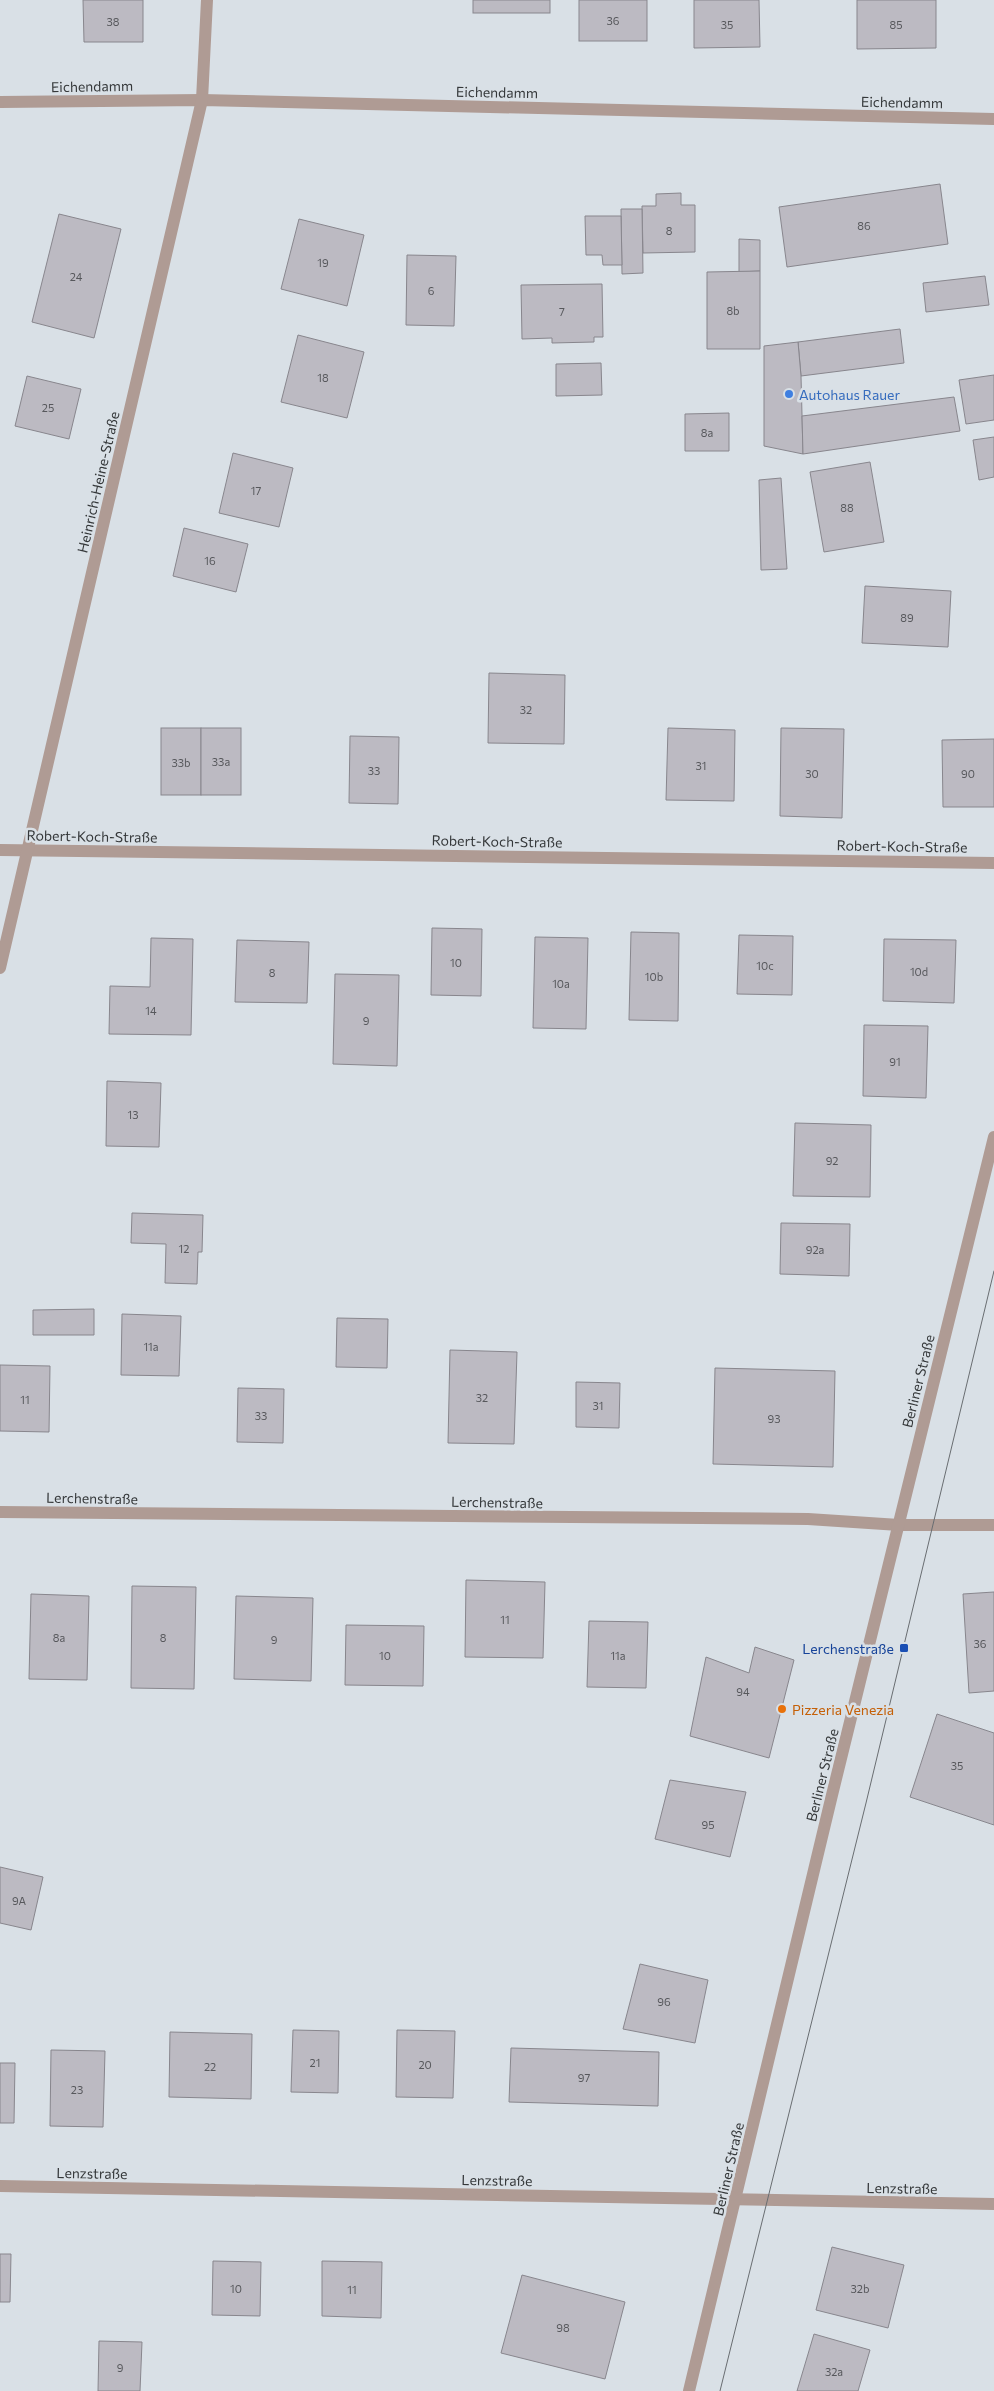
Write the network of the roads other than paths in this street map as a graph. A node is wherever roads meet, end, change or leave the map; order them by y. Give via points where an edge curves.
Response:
1 (207, 0) edge
2 (202, 100) junction
3 (0, 102) edge
4 (994, 119) edge
5 (0, 850) edge
6 (27, 850) junction
7 (994, 862) edge
8 (0, 968) edge
9 (994, 1137) edge
10 (0, 1512) edge
11 (899, 1525) junction
12 (994, 1526) edge
13 (0, 2186) edge
14 (736, 2200) junction
15 (994, 2204) edge
16 (689, 2391) edge

1 - 2 street, Heinrich-Heine-Straße
2 - 3 street, Eichendamm
2 - 4 street, Eichendamm
2 - 6 street, Heinrich-Heine-Straße
5 - 6 street, Robert-Koch-Straße
6 - 7 street, Robert-Koch-Straße
6 - 8 street, Heinrich-Heine-Straße
9 - 11 street, Berliner Straße
10 - 11 street, Lerchenstraße via 808,1520
11 - 12 street, Lerchenstraße
11 - 14 street, Berliner Straße
13 - 14 street, Lenzstraße
14 - 15 street, Lenzstraße
14 - 16 street, Berliner Straße

